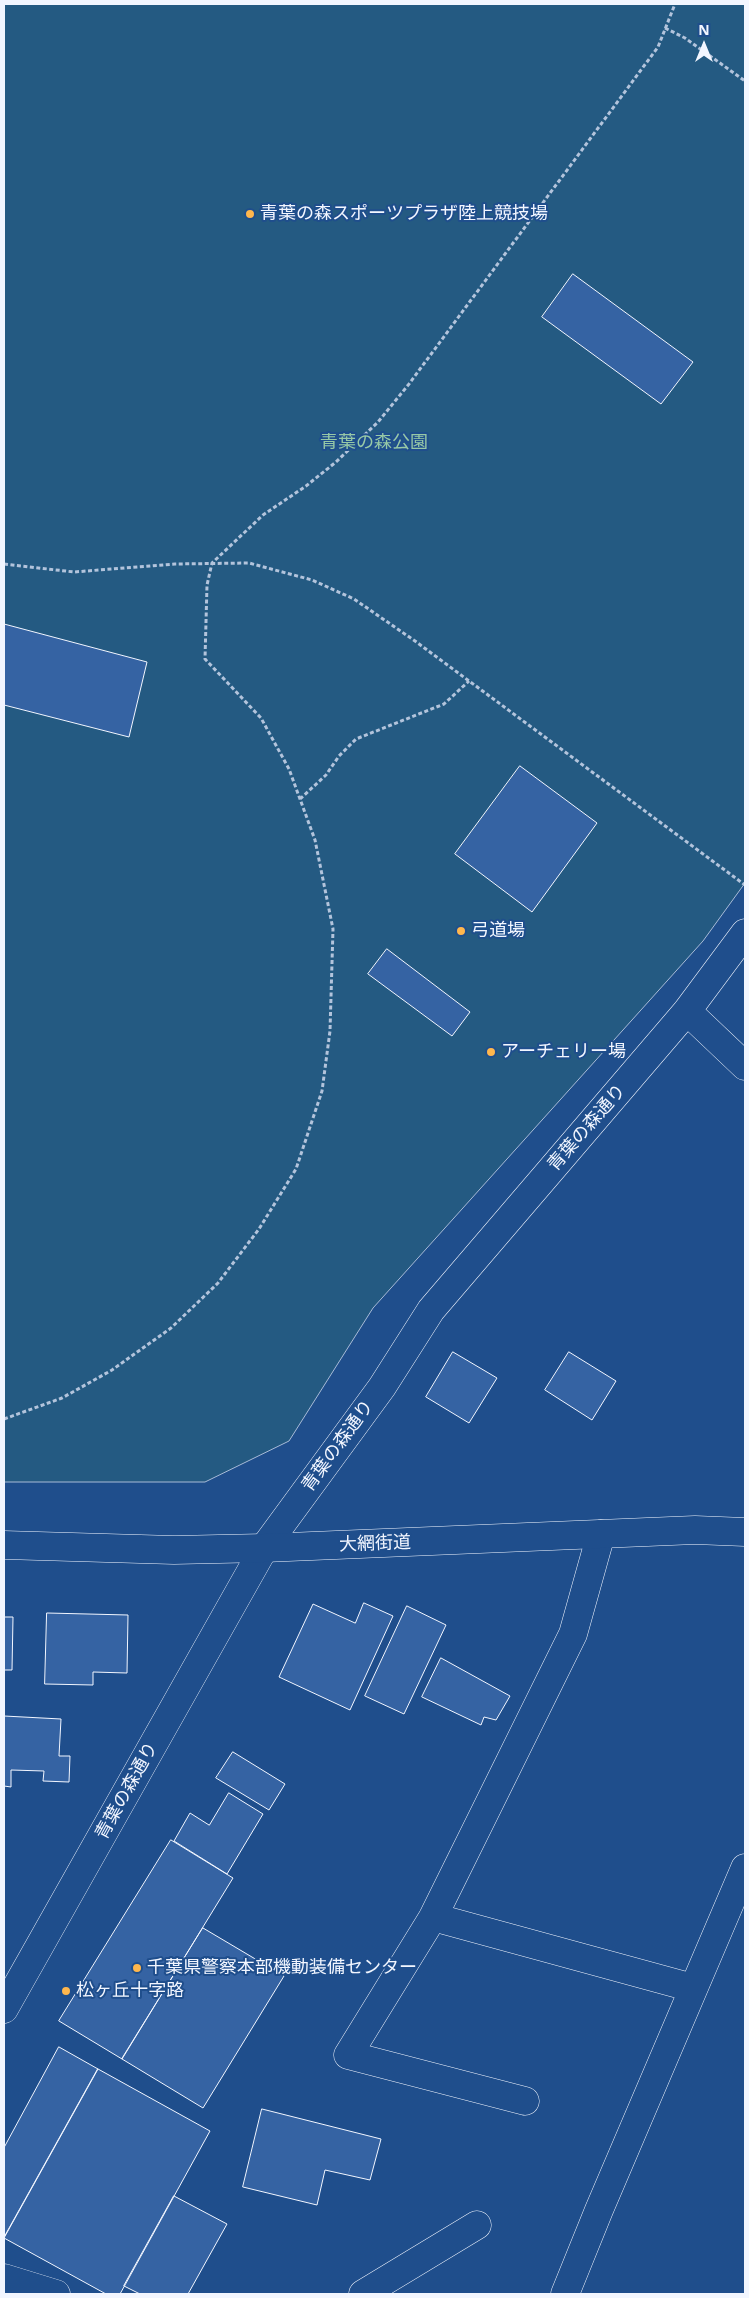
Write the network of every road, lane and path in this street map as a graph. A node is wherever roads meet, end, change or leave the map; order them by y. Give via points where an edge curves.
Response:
1 (675, 4) edge
2 (666, 28) junction
3 (745, 81) edge
4 (212, 563) junction
5 (4, 564) edge
6 (469, 681) junction
7 (300, 798) junction
8 (745, 886) edge
9 (745, 934) edge
10 (687, 1011) junction
11 (745, 1066) edge
12 (4, 1419) edge
13 (745, 1532) edge
14 (601, 1534) junction
15 (4, 1546) edge
16 (264, 1548) junction
17 (745, 1868) edge
18 (433, 1917) junction
19 (693, 1988) junction
20 (4, 2009) edge
21 (525, 2102) dead end
22 (477, 2226) dead end
23 (4, 2278) edge
24 (56, 2294) edge
25 (363, 2294) edge
26 (566, 2294) edge

1 - 2 path
2 - 3 path
2 - 4 path via 658,47 378,422 336,462 263,515
4 - 5 path via 74,572
4 - 6 path via 249,563 312,580 346,595 415,640
4 - 7 path via 207,585 205,659 261,718 289,769
6 - 7 path via 444,704 356,739 326,775
6 - 8 path
7 - 12 path via 315,840 333,929 330,1031 322,1091 296,1169 259,1229 218,1283 171,1328 112,1370 62,1398
9 - 10 street, 青葉の森通り
10 - 11 street
10 - 16 street, 青葉の森通り via 431,1310 382,1387
13 - 14 street, 大網街道 via 695,1530
14 - 16 street, 大網街道
14 - 18 street via 573,1634
15 - 16 street, 大網街道 via 174,1550
16 - 20 street, 青葉の森通り
17 - 19 street
18 - 19 street
18 - 21 street via 348,2055
19 - 26 street
22 - 25 street
23 - 24 street

